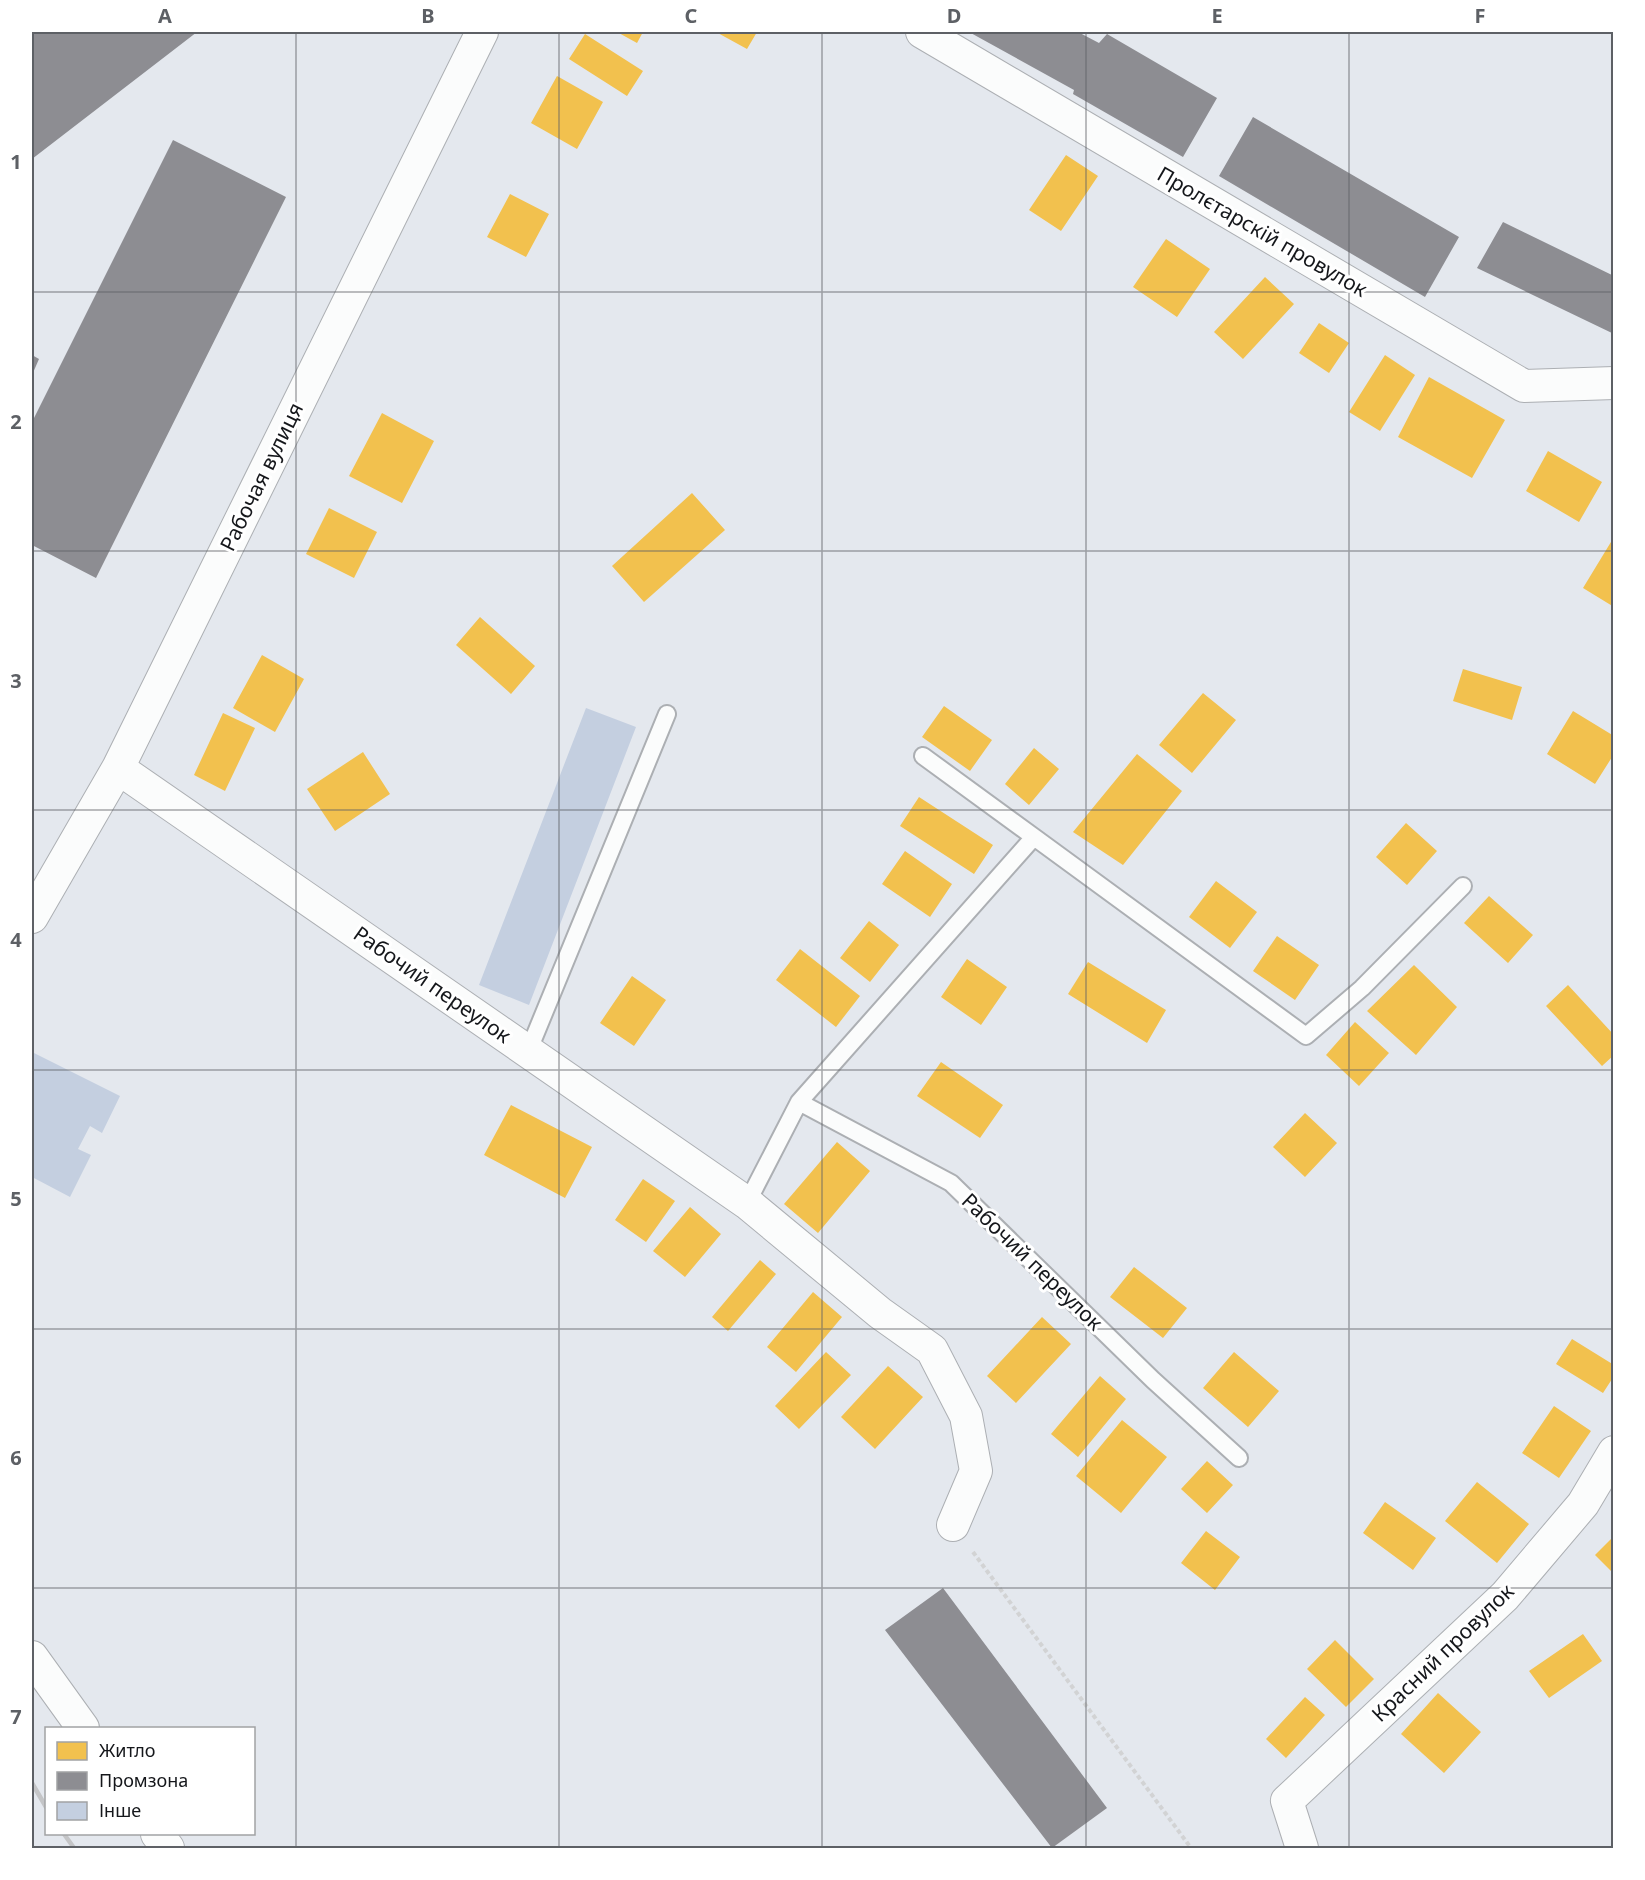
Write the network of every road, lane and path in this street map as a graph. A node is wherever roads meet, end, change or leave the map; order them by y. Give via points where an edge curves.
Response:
1 (482, 32) edge
2 (922, 32) edge
3 (1614, 383) edge
4 (667, 714) dead end
5 (923, 756) dead end
6 (118, 768) junction
7 (1034, 837) junction
8 (1463, 886) dead end
9 (32, 917) edge
10 (528, 1052) junction
11 (799, 1102) junction
12 (747, 1203) junction
13 (1614, 1452) edge
14 (1239, 1458) dead end
15 (953, 1525) joint
16 (32, 1657) edge
17 (82, 1727) edge
18 (158, 1835) edge
19 (168, 1848) edge
20 (1191, 1848) edge
21 (1302, 1848) edge

1 - 6 street, Рабочая вулиця
2 - 3 street, Пролєтарскій провулок via 1524,386
4 - 10 lane
5 - 7 lane
6 - 9 street, Рабочая вулиця
6 - 10 street, Рабочий переулок
7 - 8 lane via 1306,1036 1362,988
7 - 11 lane
10 - 12 street, Рабочий переулок
11 - 12 lane
11 - 14 lane, Рабочий переулок via 951,1184
12 - 15 street, Рабочий переулок via 880,1313 932,1350 966,1416 976,1471
13 - 21 street, Красний провулок via 1583,1504 1505,1596 1287,1801
15 - 20 path
16 - 17 street
18 - 19 street

